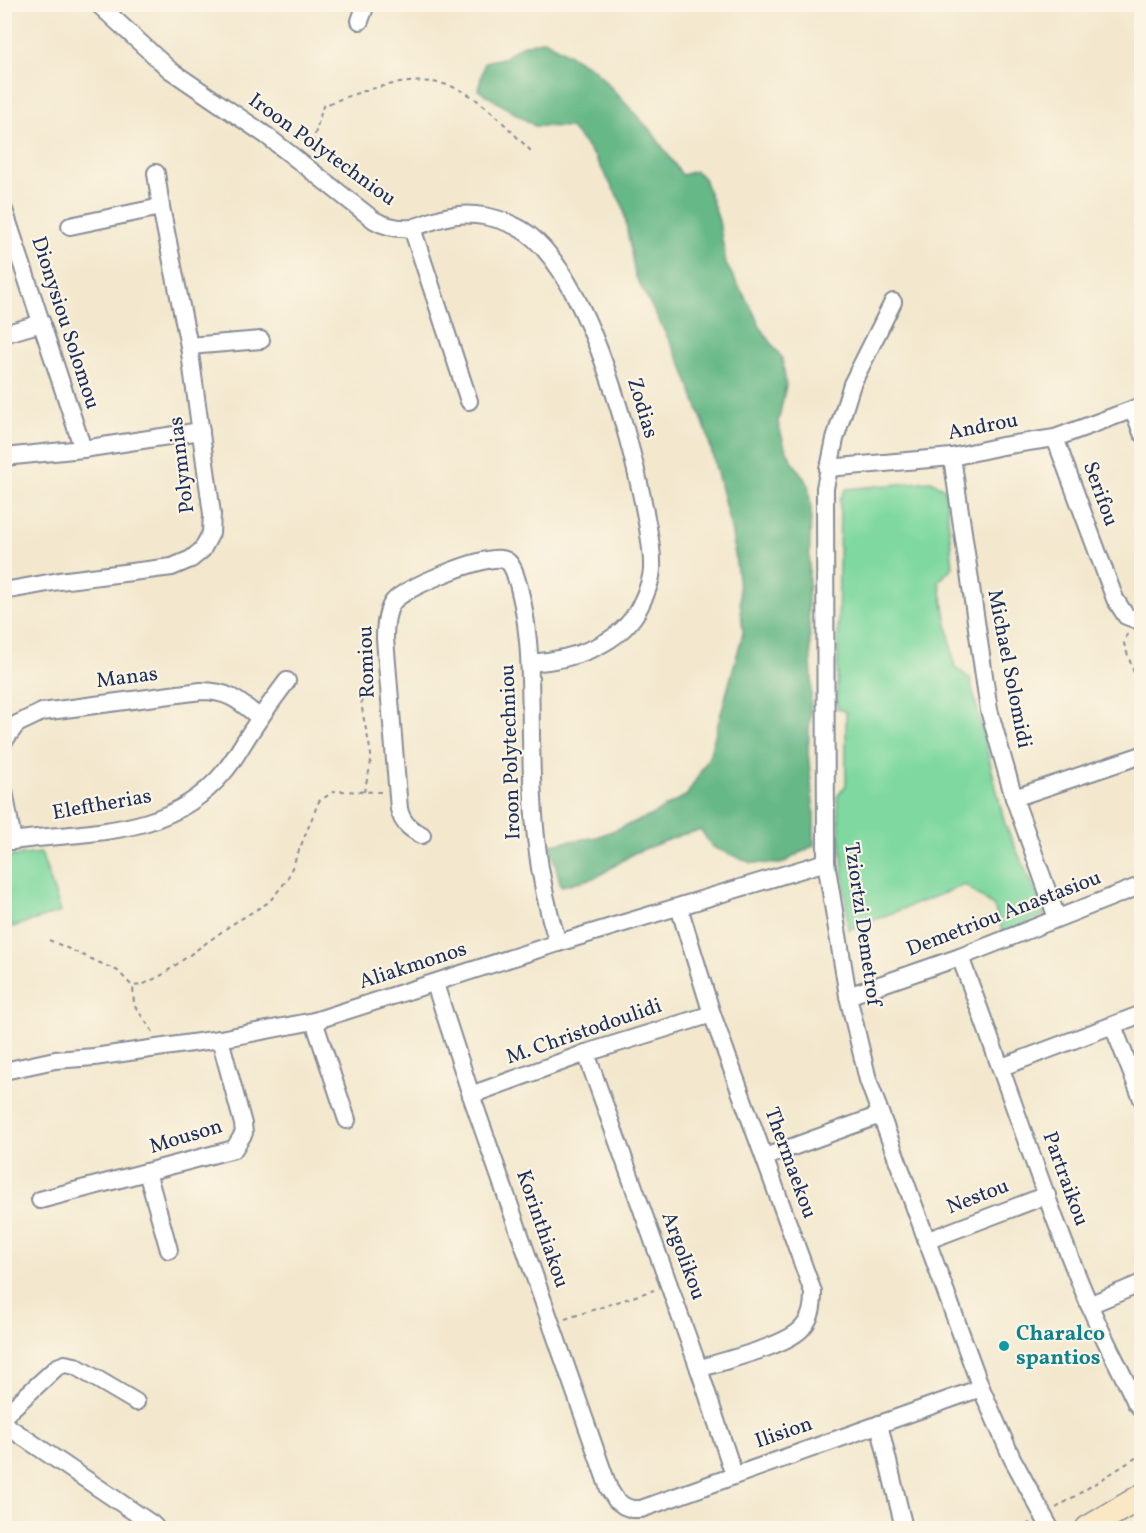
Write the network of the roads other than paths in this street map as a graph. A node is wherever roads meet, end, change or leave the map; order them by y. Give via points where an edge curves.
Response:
1 (98, 4) edge
2 (366, 4) edge
3 (360, 21) dead end
4 (156, 173) dead end
5 (161, 207) junction
6 (4, 210) edge
7 (70, 226) dead end
8 (412, 228) junction
9 (893, 302) dead end
10 (42, 323) junction
11 (4, 334) edge
12 (261, 340) dead end
13 (189, 345) junction
14 (469, 401) dead end
15 (1137, 408) edge
16 (201, 431) junction
17 (1142, 433) edge
18 (1055, 438) junction
19 (83, 449) junction
20 (4, 457) edge
21 (952, 457) junction
22 (828, 468) junction
23 (507, 561) joint
24 (4, 591) edge
25 (1136, 620) edge
26 (530, 663) junction
27 (287, 681) dead end
28 (260, 718) junction
29 (4, 741) edge
30 (1142, 755) edge
31 (4, 791) edge
32 (1014, 798) junction
33 (422, 835) dead end
34 (9, 842) edge
35 (826, 862) junction
36 (1142, 885) edge
37 (679, 907) junction
38 (1057, 918) junction
39 (558, 943) junction
40 (960, 957) junction
41 (435, 984) junction
42 (848, 996) junction
43 (712, 1014) junction
44 (1142, 1014) edge
45 (314, 1021) junction
46 (1113, 1026) junction
47 (220, 1038) junction
48 (586, 1053) junction
49 (1002, 1067) junction
50 (4, 1071) edge
51 (471, 1095) junction
52 (1142, 1099) edge
53 (880, 1115) junction
54 (347, 1120) dead end
55 (765, 1157) junction
56 (147, 1172) junction
57 (1047, 1195) junction
58 (40, 1200) dead end
59 (926, 1241) junction
60 (169, 1250) dead end
61 (1142, 1283) edge
62 (1089, 1305) junction
63 (699, 1369) junction
64 (981, 1388) junction
65 (136, 1402) dead end
66 (1142, 1410) edge
67 (4, 1416) edge
68 (4, 1424) edge
69 (879, 1424) junction
70 (734, 1475) junction
71 (609, 1489) joint
72 (1142, 1496) edge
73 (1047, 1522) edge
74 (156, 1528) edge
75 (904, 1528) edge
76 (1088, 1528) edge

1 - 8 street, Iroon Polytechniou via 171,70 267,136 374,220 382,225
2 - 3 street
4 - 5 street, Polymnias
5 - 7 street
5 - 13 street, Polymnias
6 - 10 street, Dionysiou Solomou
8 - 14 street, Iroon Polytechniou
8 - 26 street, Zodias via 449,216 478,215 518,227 540,244 561,272 585,317 625,424 639,481 652,570 641,606 620,631 591,649 564,659
9 - 22 street, Tziortzi Demetrof via 852,384
10 - 11 street
10 - 19 street, Dionysiou Solomou
12 - 13 street
13 - 16 street, Polymnias
15 - 17 street
15 - 18 street, Androu
16 - 19 street
16 - 24 street, Polymnias via 213,514 211,533 202,550 191,559 150,571
18 - 21 street, Androu
18 - 25 street, Serifou via 1115,599 1126,616
19 - 20 street
21 - 22 street, Androu
21 - 32 street, Michael Solomidi via 989,710
22 - 35 street, Tziortzi Demetrof via 824,513
23 - 26 street, Iroon Polytechniou via 518,583
23 - 33 street, Romiou via 490,560 430,580 402,594 388,611 385,630 397,792 402,819
26 - 39 street, Iroon Polytechniou via 537,850 544,898
27 - 28 street, Eleftherias
28 - 29 street, Manas via 226,694 201,691 42,712 17,724
28 - 34 street, Eleftherias via 211,786 164,818 98,832
30 - 32 street
31 - 34 street
32 - 38 street, Michael Solomidi
35 - 37 street, Aliakmonos
35 - 42 street, Tziortzi Demetrof
36 - 38 street, Demetriou Anastasiou
37 - 39 street, Aliakmonos
37 - 43 street, Thermaekou
38 - 40 street, Demetriou Anastasiou
39 - 41 street, Aliakmonos
40 - 42 street, Demetriou Anastasiou
40 - 49 street, Partraikou
41 - 45 street, Aliakmonos
41 - 51 street, Korinthiakou
42 - 53 street, Tziortzi Demetrof
43 - 48 street, M. Christodoulidi
43 - 55 street, Thermaekou
44 - 46 street
45 - 47 street, Aliakmonos
45 - 54 street
46 - 49 street
46 - 52 street
47 - 50 street, Aliakmonos via 55,1060
47 - 56 street, Mouson via 244,1134 238,1145 226,1153
48 - 51 street, M. Christodoulidi
48 - 63 street, Argolikou
49 - 57 street, Partraikou
51 - 71 street, Korinthiakou
53 - 55 street
53 - 59 street, Tziortzi Demetrof
55 - 63 street, Thermaekou via 813,1292 810,1318 789,1339
56 - 58 street, Mouson
56 - 60 street
57 - 59 street, Nestou
57 - 62 street, Partraikou
59 - 64 street, Tziortzi Demetrof
61 - 62 street
62 - 66 street, Partraikou
63 - 70 street, Argolikou
64 - 69 street, Ilision
64 - 73 street, Tziortzi Demetrof via 1012,1458
65 - 67 street via 65,1364
68 - 74 street
69 - 70 street, Ilision
69 - 75 street
70 - 71 street, Ilision via 641,1509 624,1506
72 - 76 main road

